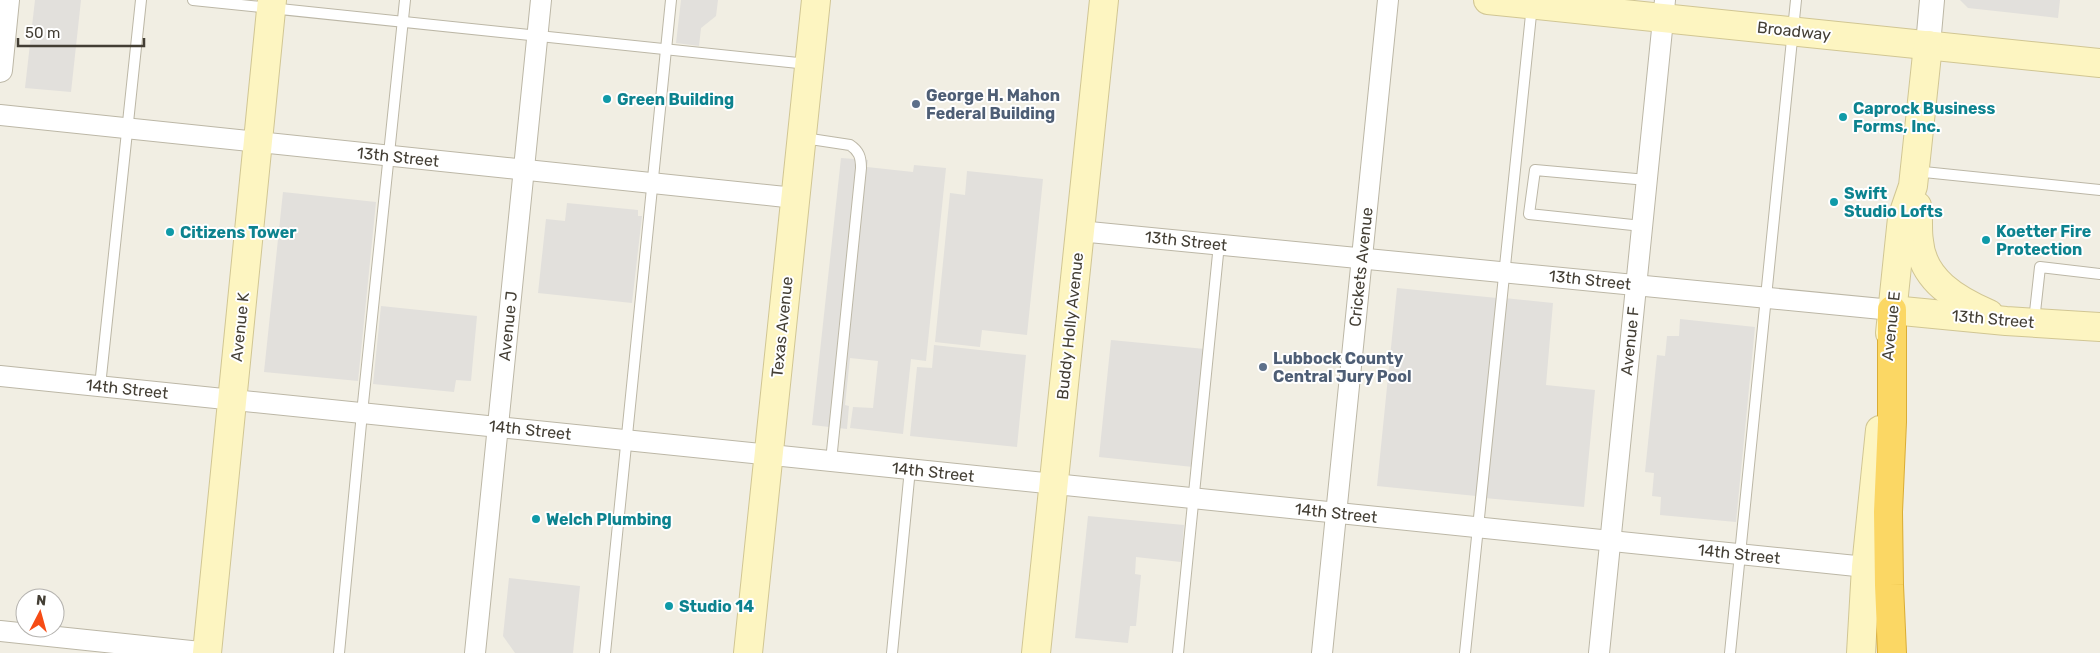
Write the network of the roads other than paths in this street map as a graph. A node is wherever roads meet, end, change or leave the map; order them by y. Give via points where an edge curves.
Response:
1 (7, 0) edge
2 (141, 0) edge
3 (193, 0) edge
4 (405, 0) edge
5 (541, 0) edge
6 (671, 0) edge
7 (816, 0) edge
8 (1104, 0) edge
9 (1388, 0) edge
10 (1488, 0) edge
11 (1796, 0) edge
12 (1932, 0) edge
13 (272, 4) edge
14 (1532, 4) junction
15 (1664, 9) edge
16 (403, 22) junction
17 (1793, 31) junction
18 (537, 35) junction
19 (1928, 45) junction
20 (666, 49) junction
21 (2100, 63) edge
22 (809, 64) junction
23 (0, 70) edge
24 (0, 115) edge
25 (129, 129) junction
26 (802, 138) junction
27 (259, 142) junction
28 (390, 156) junction
29 (524, 170) junction
30 (1913, 178) junction
31 (1647, 180) junction
32 (652, 183) junction
33 (2100, 190) edge
34 (795, 198) junction
35 (1642, 226) junction
36 (1079, 231) junction
37 (1219, 244) junction
38 (1362, 258) junction
39 (1504, 272) junction
40 (2100, 274) edge
41 (1636, 285) junction
42 (1767, 298) junction
43 (1892, 310) junction
44 (2006, 322) junction
45 (2033, 323) junction
46 (2100, 327) edge
47 (0, 376) edge
48 (100, 386) junction
49 (232, 400) junction
50 (362, 413) junction
51 (498, 427) junction
52 (625, 440) junction
53 (769, 455) junction
54 (830, 461) junction
55 (910, 469) junction
56 (1054, 484) junction
57 (1194, 498) junction
58 (1336, 513) junction
59 (1479, 528) junction
60 (1610, 541) junction
61 (1741, 554) junction
62 (1866, 567) junction
63 (0, 631) edge
64 (208, 653) edge
65 (339, 653) edge
66 (475, 653) edge
67 (605, 653) edge
68 (748, 653) edge
69 (892, 653) edge
70 (1036, 653) edge
71 (1178, 653) edge
72 (1322, 653) edge
73 (1465, 653) edge
74 (1599, 653) edge
75 (1730, 653) edge
76 (1861, 653) edge
77 (1892, 653) edge

1 - 23 street
2 - 25 lane
3 - 13 lane
4 - 16 lane
5 - 18 street, Avenue J
6 - 20 lane
7 - 22 main road, Texas Avenue
8 - 36 main road, Buddy Holly Avenue
9 - 38 street, Crickets Avenue
10 - 14 main road, Broadway
11 - 17 lane
12 - 19 street, Avenue E
13 - 16 lane
13 - 27 main road, Avenue K
14 - 15 main road, Broadway
14 - 39 lane
15 - 17 main road, Broadway
15 - 31 street, Avenue F
16 - 18 lane
16 - 28 lane
17 - 19 main road, Broadway
17 - 42 lane
18 - 20 lane
18 - 29 street, Avenue J
19 - 21 main road, Broadway
19 - 30 main road, Avenue E
20 - 22 lane
20 - 32 lane
22 - 26 main road, Texas Avenue
24 - 25 street, 13th Street
25 - 27 street, 13th Street
25 - 48 lane
26 - 34 main road, Texas Avenue
26 - 54 lane via 850,145 860,156
27 - 28 street, 13th Street
27 - 49 main road, Avenue K
28 - 29 street, 13th Street
28 - 50 lane
29 - 32 street, 13th Street
29 - 51 street, Avenue J
30 - 33 lane
30 - 43 main road, Avenue E via 1902,218
30 - 44 main road via 1919,243 1927,268 1942,287 1964,303
31 - 35 street, Avenue F
31 - 35 lane via 1535,170 1530,214
32 - 34 street, 13th Street
32 - 52 lane
34 - 53 main road, Texas Avenue
35 - 41 street, Avenue F
36 - 37 street, 13th Street
36 - 56 main road, Buddy Holly Avenue
37 - 38 street, 13th Street
37 - 57 lane
38 - 39 street, 13th Street
38 - 58 street, Crickets Avenue
39 - 41 street, 13th Street
39 - 59 lane
40 - 45 lane via 2040,267
41 - 42 street, 13th Street
41 - 60 street, Avenue F
42 - 43 street, 13th Street
42 - 61 lane
43 - 44 main road, 13th Street
43 - 62 main road, Avenue E
43 - 77 highway via 1888,512
44 - 45 main road, 13th Street
45 - 46 main road, 13th Street
47 - 48 street, 14th Street
48 - 49 street, 14th Street
49 - 50 street, 14th Street
49 - 64 main road, Avenue K
50 - 51 street, 14th Street
50 - 65 lane
51 - 52 street, 14th Street
51 - 66 street, Avenue J
52 - 53 street, 14th Street
52 - 67 lane
53 - 54 street, 14th Street
53 - 68 main road, Texas Avenue
54 - 55 street, 14th Street
55 - 56 street, 14th Street
55 - 69 lane
56 - 57 street, 14th Street
56 - 70 main road, Buddy Holly Avenue
57 - 58 street, 14th Street
57 - 71 lane
58 - 59 street, 14th Street
58 - 72 street, Crickets Avenue
59 - 60 street, 14th Street
59 - 73 lane
60 - 61 street, 14th Street
60 - 74 street, Avenue F
61 - 62 street, 14th Street
61 - 75 lane
62 - 76 main road, Avenue E
63 - 64 street

